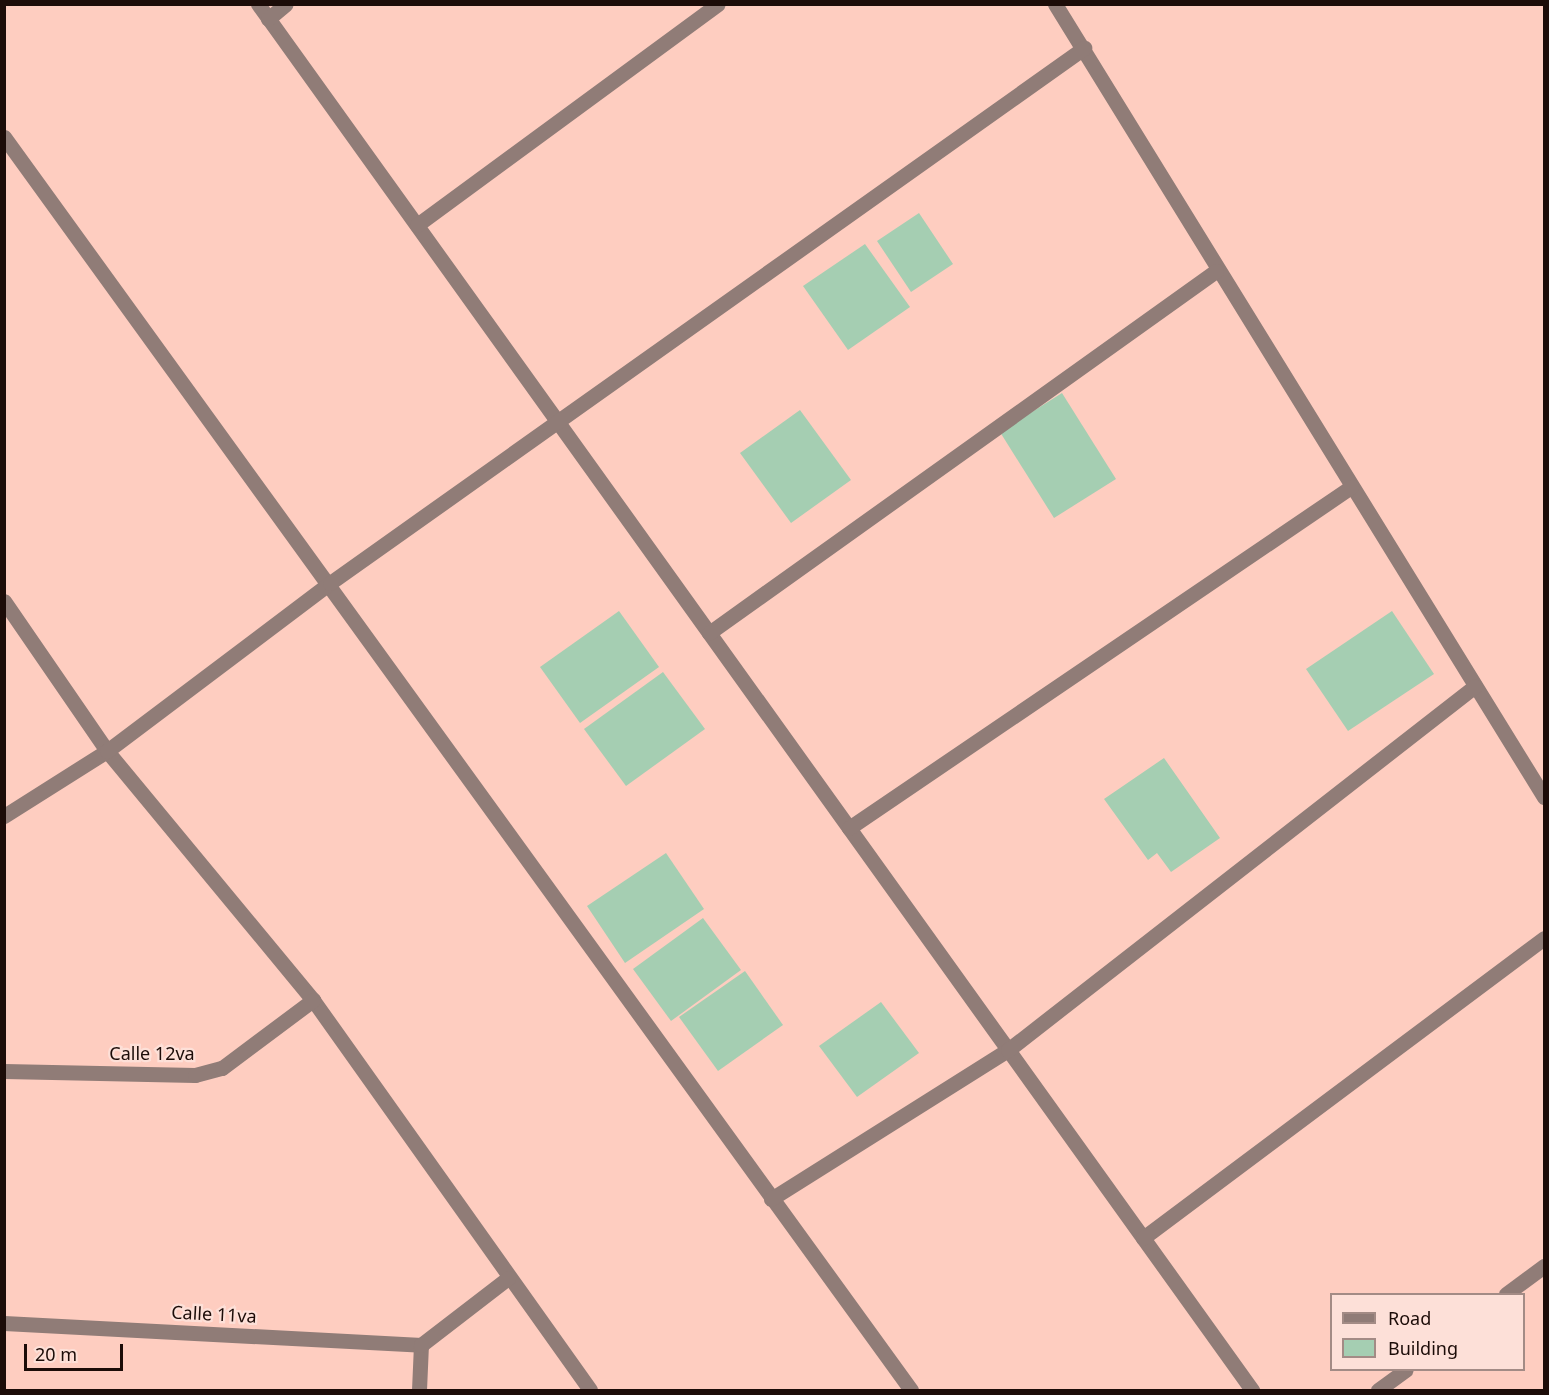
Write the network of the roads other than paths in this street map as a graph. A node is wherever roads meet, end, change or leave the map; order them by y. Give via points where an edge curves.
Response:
1 (258, 4) edge
2 (286, 4) edge
3 (718, 4) edge
4 (1055, 4) edge
5 (268, 19) junction
6 (1084, 48) junction
7 (4, 137) edge
8 (417, 225) junction
9 (1216, 271) junction
10 (557, 420) junction
11 (1351, 487) junction
12 (330, 583) junction
13 (4, 601) edge
14 (709, 633) junction
15 (1475, 686) junction
16 (106, 752) junction
17 (1545, 797) edge
18 (4, 816) edge
19 (849, 828) junction
20 (1545, 938) edge
21 (314, 1000) junction
22 (1008, 1050) junction
23 (4, 1071) edge
24 (771, 1199) junction
25 (1143, 1238) junction
26 (1545, 1266) edge
27 (508, 1278) junction
28 (1507, 1293) edge
29 (4, 1323) edge
30 (421, 1345) junction
31 (1405, 1371) edge
32 (419, 1390) edge
33 (590, 1390) edge
34 (911, 1390) edge
35 (1252, 1390) edge
36 (1378, 1390) edge

1 - 5 street
2 - 5 street
3 - 8 street
4 - 6 street
5 - 8 street
6 - 9 street
6 - 10 street
7 - 12 street
8 - 10 street
9 - 11 street
9 - 14 street
10 - 12 street
10 - 14 street
11 - 15 street
11 - 19 street
12 - 16 street
12 - 24 street
13 - 16 street
14 - 19 street
15 - 17 street
15 - 22 street
16 - 18 street
16 - 21 street
19 - 22 street
20 - 25 street
21 - 23 street, Calle 12va via 222,1068 195,1075
21 - 27 street
22 - 24 street
22 - 25 street
24 - 34 street
25 - 35 street
26 - 28 street
27 - 30 street
27 - 33 street
29 - 30 street, Calle 11va
30 - 32 street
31 - 36 street

